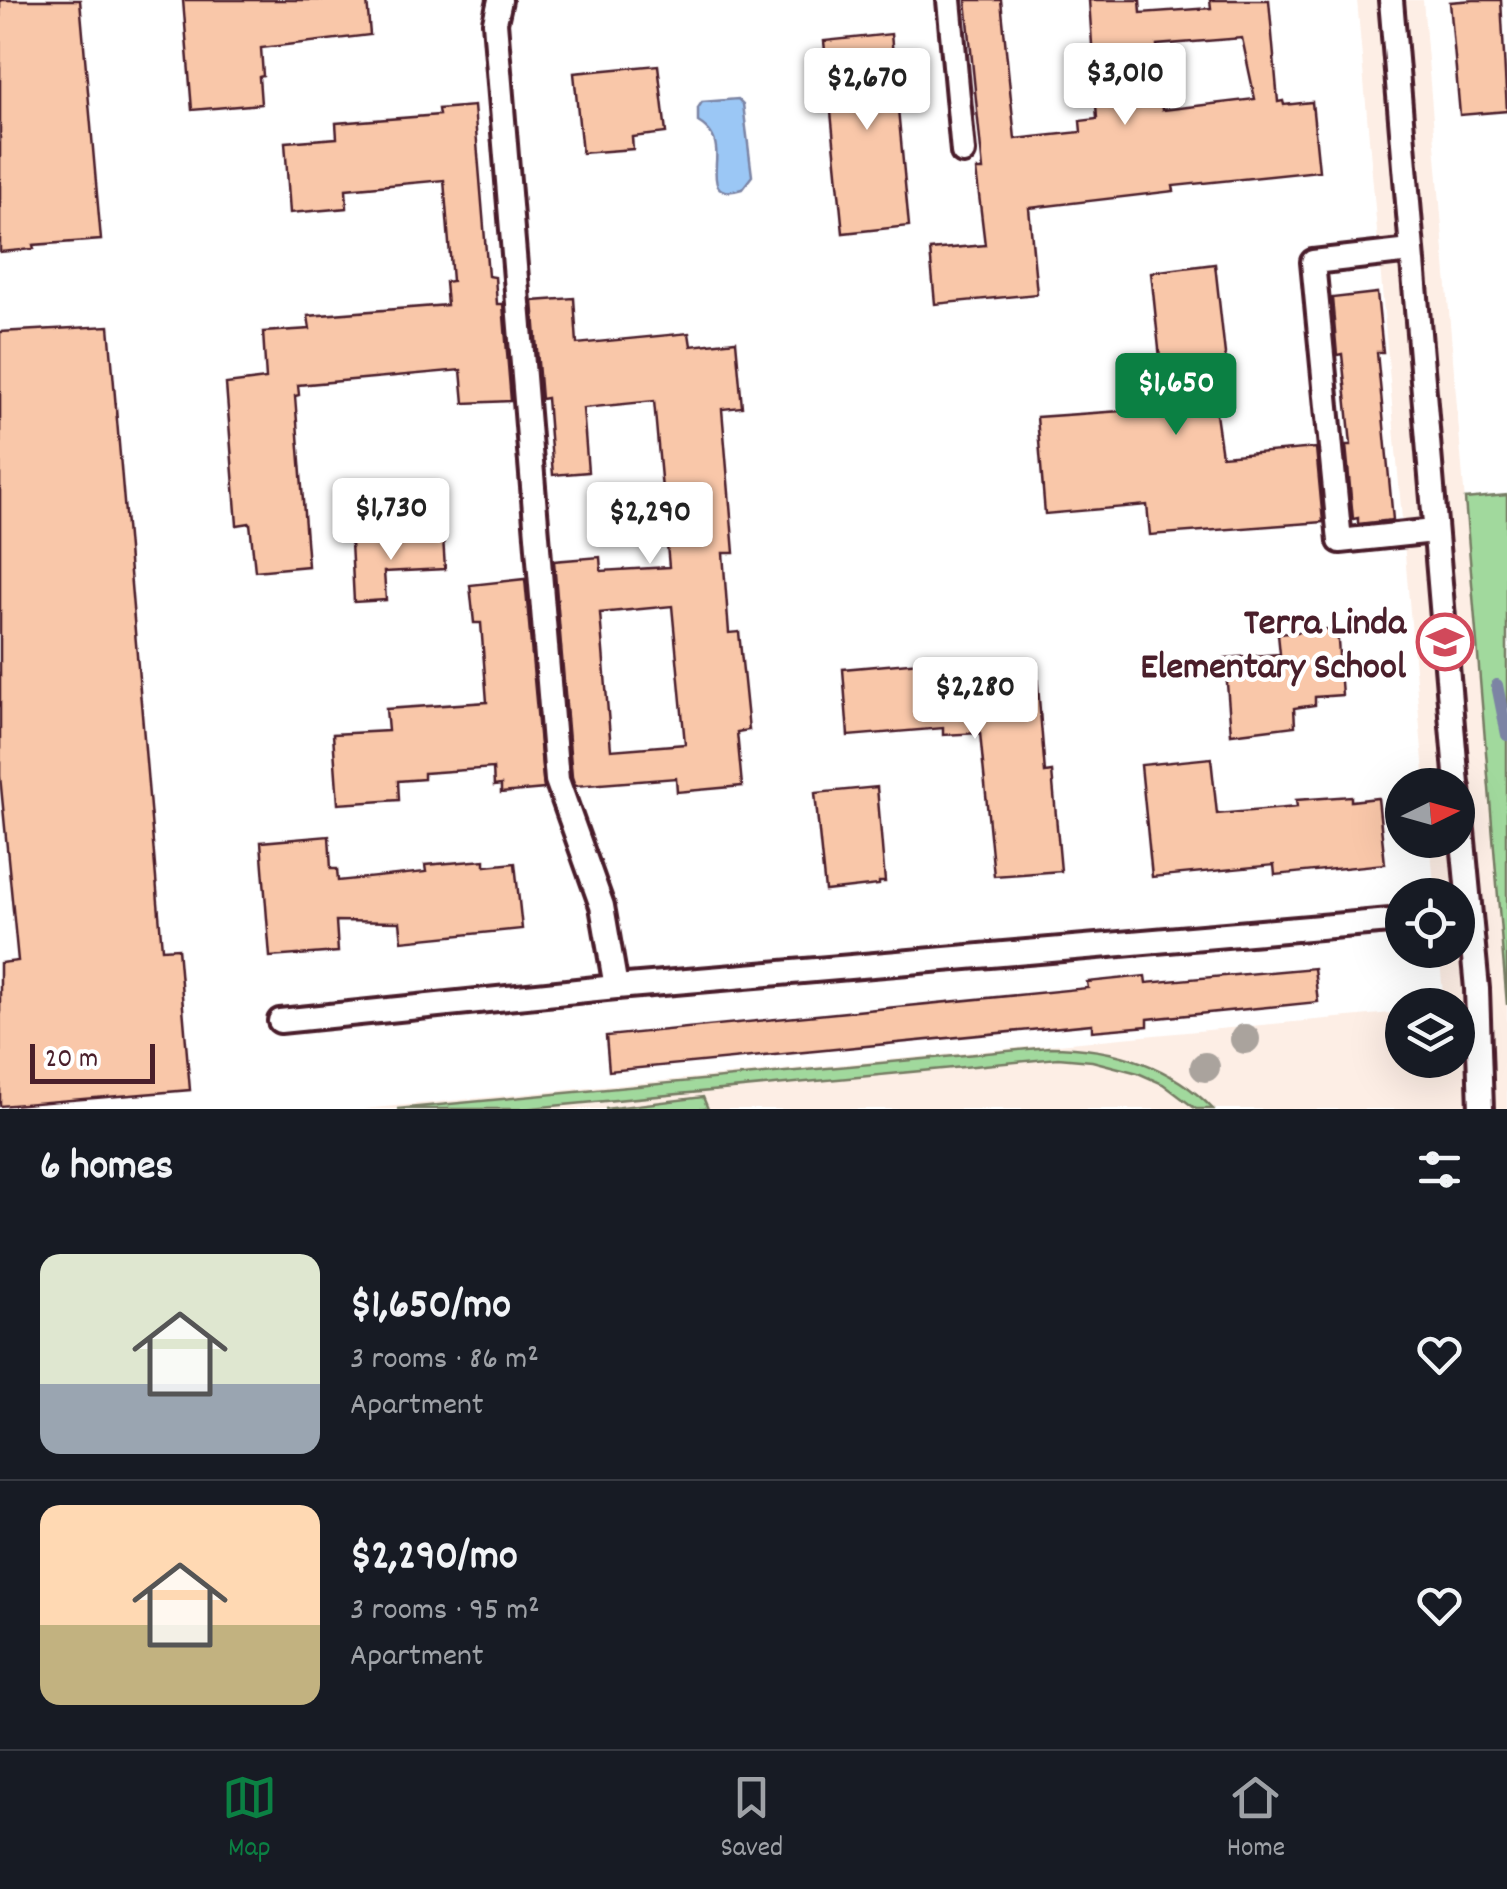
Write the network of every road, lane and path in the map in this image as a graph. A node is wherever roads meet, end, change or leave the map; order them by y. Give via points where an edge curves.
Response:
1 (500, 0) edge
2 (948, 0) edge
3 (1391, 0) edge
4 (963, 152) dead end
5 (1411, 250) junction
6 (1434, 531) junction
7 (1455, 768) edge
8 (1385, 921) edge
9 (1473, 968) edge
10 (616, 987) junction
11 (280, 1021) dead end
12 (1482, 1109) edge

1 - 10 lane via 494,22 557,780 602,906
2 - 4 lane
3 - 5 lane
5 - 6 lane
5 - 6 lane via 1313,262 1340,541
6 - 7 lane
8 - 10 lane
9 - 12 lane
10 - 11 lane

